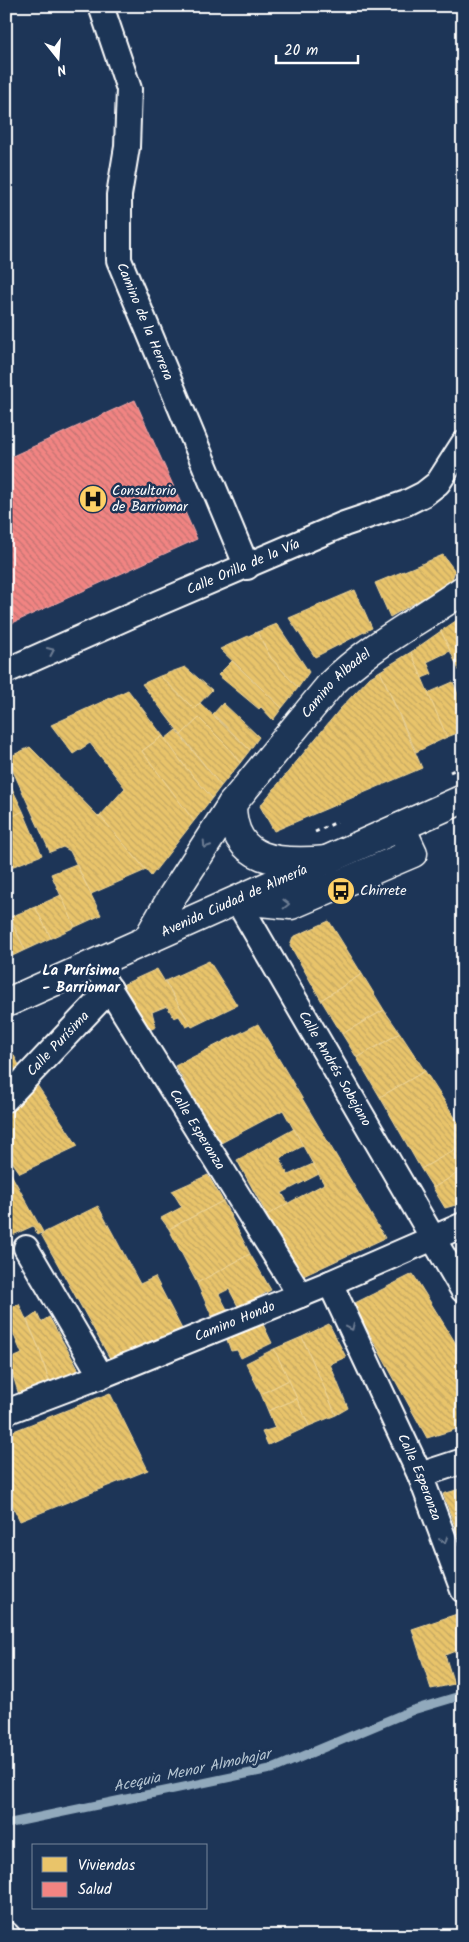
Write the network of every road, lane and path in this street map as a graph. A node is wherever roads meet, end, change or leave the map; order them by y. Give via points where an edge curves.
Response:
1 (101, 6) edge
2 (463, 444) edge
3 (246, 567) junction
4 (463, 590) edge
5 (6, 671) edge
6 (463, 799) edge
7 (232, 804) junction
8 (401, 827) junction
9 (328, 860) junction
10 (237, 900) junction
11 (147, 940) junction
12 (94, 964) junction
13 (110, 988) junction
14 (6, 1003) edge
15 (6, 1099) edge
16 (463, 1225) edge
17 (432, 1237) junction
18 (26, 1248) dead end
19 (330, 1283) junction
20 (463, 1290) edge
21 (300, 1295) junction
22 (101, 1376) junction
23 (6, 1412) edge
24 (463, 1461) edge
25 (420, 1475) junction
26 (463, 1590) edge

1 - 3 street, Camino de la Herrera via 128,89 126,147 119,195 119,260
2 - 3 street, Calle Orilla de la Vía via 438,483 424,494 344,524
5 -> 3 street, Calle Orilla de la Vía
4 - 7 main road, Camino Albadel via 347,668
6 - 8 main road, Avenida Ciudad de Almería
7 - 9 main road via 234,827 247,848 280,860
7 -> 11 main road, Camino Albadel
8 - 9 main road, Avenida Ciudad de Almería
10 -> 8 main road via 291,905 413,853
9 - 10 main road, Avenida Ciudad de Almería
10 - 11 main road, Avenida Ciudad de Almería
10 - 17 street, Calle Andrés Sobejano
11 - 12 main road, Avenida Ciudad de Almería
12 - 13 street, Calle Esperanza
12 - 14 main road, Avenida Ciudad de Almería
13 - 15 street, Calle Purísima
13 - 21 street, Calle Esperanza
16 - 17 street, Camino Hondo
17 - 19 street, Camino Hondo
17 - 20 street, Calle Andrés Sobejano
18 - 22 street
19 - 21 street, Camino Hondo
19 -> 25 street, Calle Esperanza
21 - 22 street, Camino Hondo
22 - 23 street, Camino Hondo
24 - 25 street
25 -> 26 street, Calle Esperanza

